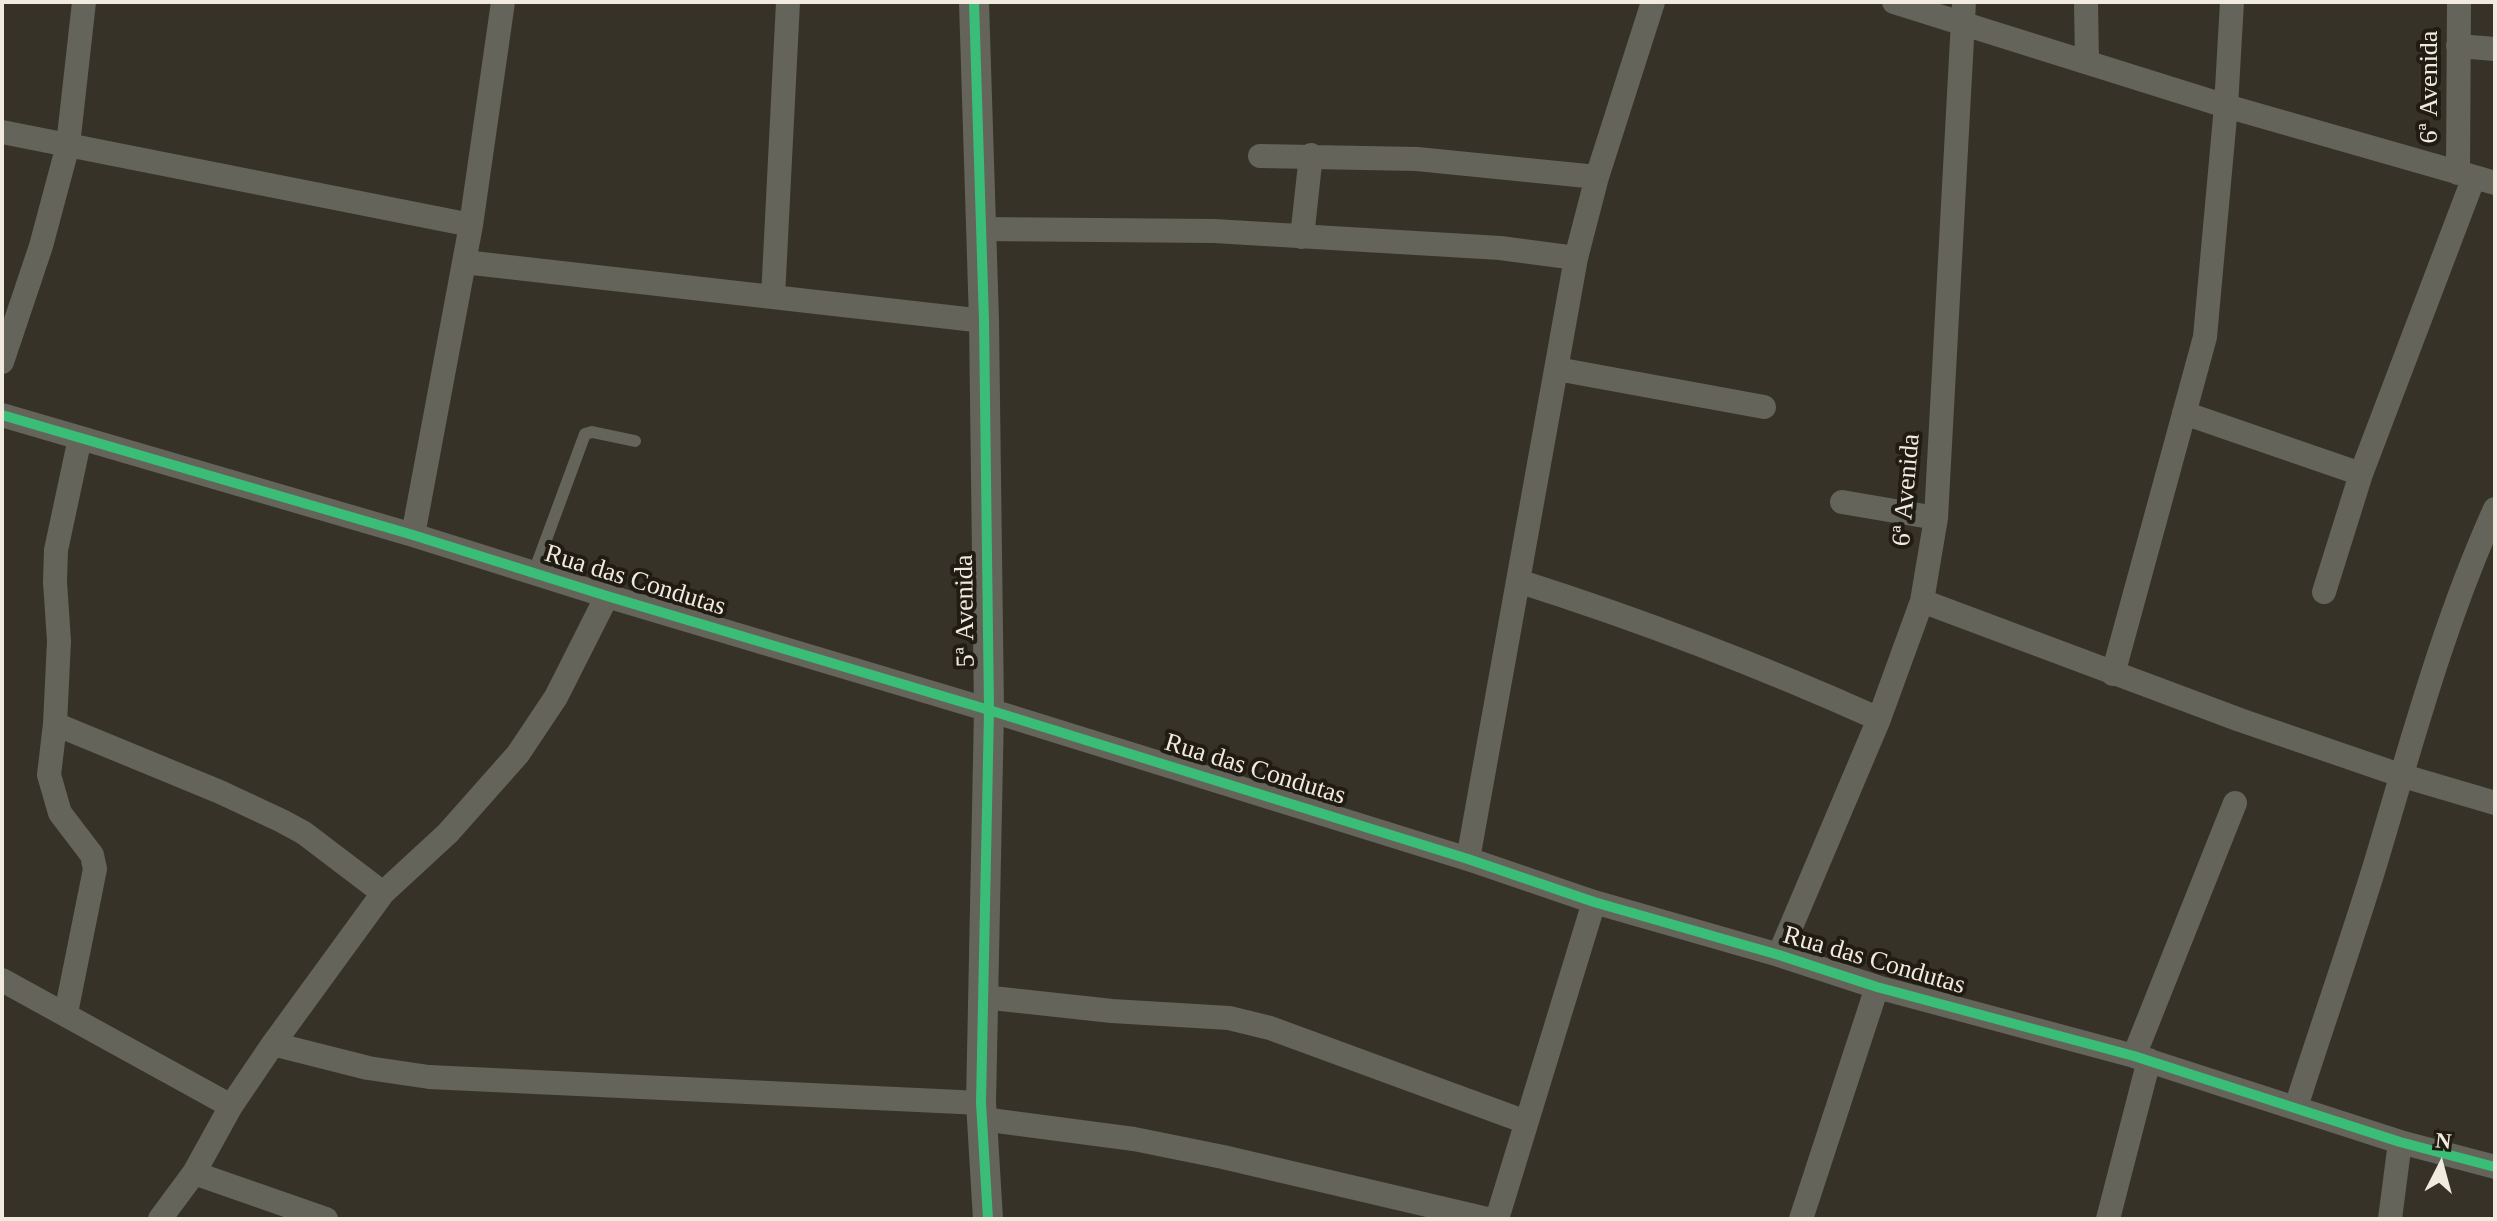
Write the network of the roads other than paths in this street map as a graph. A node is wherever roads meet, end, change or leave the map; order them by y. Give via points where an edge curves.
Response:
1 (84, 2) edge
2 (503, 2) edge
3 (788, 2) edge
4 (974, 2) edge
5 (1653, 2) edge
6 (1894, 2) edge
7 (2086, 2) edge
8 (2232, 2) edge
9 (2459, 2) edge
10 (1963, 13) edge
11 (2458, 46) junction
12 (2495, 49) edge
13 (2087, 62) junction
14 (2226, 106) junction
15 (2, 132) edge
16 (68, 145) junction
17 (1311, 155) junction
18 (1260, 156) dead end
19 (1597, 177) junction
20 (2475, 178) edge
21 (471, 225) junction
22 (981, 229) junction
23 (1302, 237) junction
24 (1576, 258) junction
25 (464, 262) junction
26 (773, 297) junction
27 (984, 321) junction
28 (2, 362) edge
29 (1557, 369) junction
30 (1764, 407) dead end
31 (2184, 413) junction
32 (2, 415) edge
33 (80, 438) junction
34 (635, 441) dead end
35 (2361, 474) junction
36 (1842, 502) dead end
37 (2495, 509) edge
38 (1936, 518) junction
39 (413, 535) junction
40 (534, 572) junction
41 (1518, 581) junction
42 (2324, 592) dead end
43 (607, 596) junction
44 (1922, 601) junction
45 (2113, 674) junction
46 (989, 710) junction
47 (1879, 719) junction
48 (55, 724) junction
49 (2400, 775) junction
50 (2235, 803) dead end
51 (2495, 803) edge
52 (1468, 859) junction
53 (383, 893) junction
54 (1594, 902) junction
55 (1779, 955) junction
56 (2, 980) edge
57 (1877, 987) junction
58 (983, 997) junction
59 (66, 1013) junction
60 (273, 1044) junction
61 (2142, 1058) junction
62 (231, 1106) junction
63 (2296, 1107) junction
64 (982, 1111) junction
65 (1526, 1122) junction
66 (2400, 1142) junction
67 (2495, 1167) edge
68 (194, 1173) junction
69 (160, 1219) edge
70 (326, 1219) edge
71 (988, 1219) edge
72 (1487, 1219) edge
73 (1497, 1219) edge
74 (1801, 1219) edge
75 (2108, 1219) edge
76 (2390, 1219) edge

1 - 16 street
2 - 21 street
3 - 26 street
4 - 22 street, 5ª Avenida
5 - 19 street
6 - 10 street
7 - 13 street
8 - 14 street
9 - 11 street, 6ª Avenida
10 - 13 street
10 - 38 street, 6ª Avenida
11 - 12 street
11 - 20 street, 6ª Avenida
13 - 14 street
14 - 20 street
14 - 31 street via 2205,337
15 - 16 street
16 - 21 street
16 - 28 street
17 - 18 street
17 - 19 street via 1417,159
17 - 23 street
19 - 24 street
20 - 35 street
21 - 25 street
22 - 23 street via 1184,230
22 - 27 street, 5ª Avenida
23 - 24 street via 1500,248
24 - 29 street
25 - 26 street
25 - 39 street
26 - 27 street
27 - 46 street, 5ª Avenida
29 - 30 street
29 - 41 street
31 - 35 street
31 - 45 street
32 - 33 street, Rua das Condutas
33 - 39 street, Rua das Condutas
33 - 48 street via 56,550
34 - 40 lane via 585,434
35 - 42 street
36 - 38 street
37 - 49 street via 2466,572
38 - 44 street, 6ª Avenida
39 - 40 street, Rua das Condutas
40 - 43 street, Rua das Condutas
41 - 47 street via 1744,661
41 - 52 street
43 - 46 street, Rua das Condutas
43 - 53 street via 556,697 518,754 448,833
44 - 45 street
44 - 47 street, 6ª Avenida
45 - 49 street
46 - 52 street, Rua das Condutas
46 - 58 street, 5ª Avenida
47 - 55 street, 6ª Avenida
48 - 53 street via 282,821
48 - 59 street via 49,775 55,799 92,855 95,869
49 - 51 street
49 - 63 street
50 - 61 street
52 - 54 street, Rua das Condutas
53 - 60 street
54 - 55 street, Rua das Condutas
54 - 65 street
55 - 57 street, Rua das Condutas
56 - 59 street
57 - 61 street, Rua das Condutas
57 - 74 street
58 - 64 street, 5ª Avenida
58 - 65 street via 1229,1018 1270,1028
59 - 62 street
60 - 62 street
60 - 64 street via 429,1077
61 - 63 street, Rua das Condutas
61 - 75 street
62 - 68 street
63 - 66 street, Rua das Condutas
64 - 71 street, 5ª Avenida
64 - 72 street via 1149,1142
65 - 73 street
66 - 67 street, Rua das Condutas
66 - 76 street
68 - 69 street
68 - 70 street

